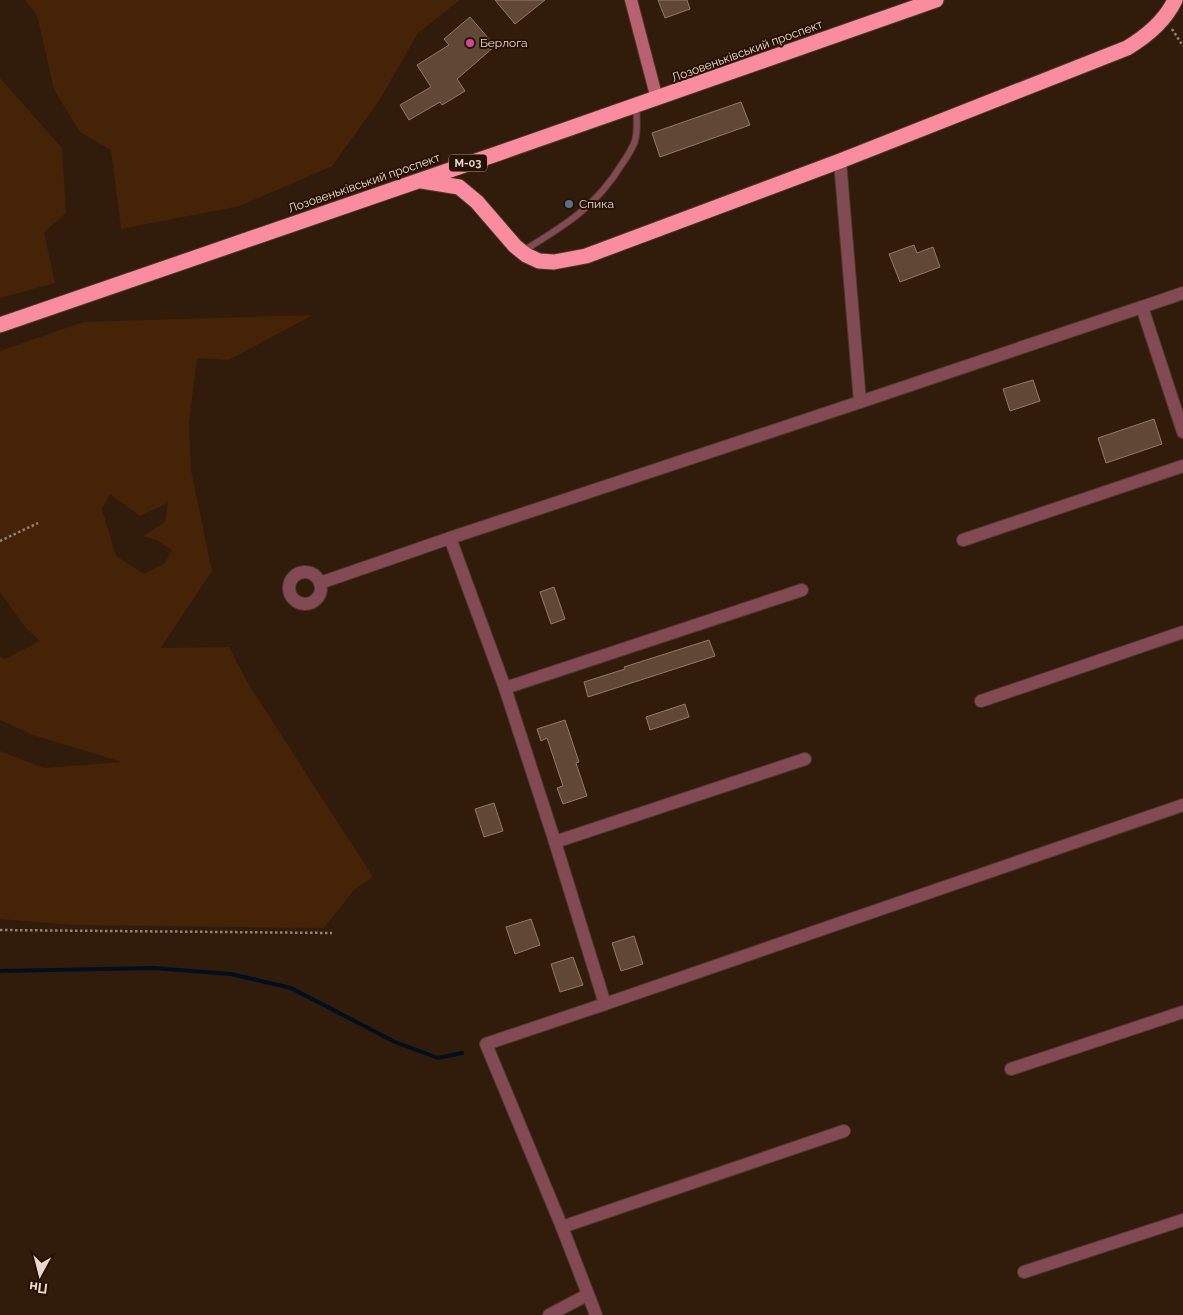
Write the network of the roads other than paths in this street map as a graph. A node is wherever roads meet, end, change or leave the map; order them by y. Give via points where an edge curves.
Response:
1 (631, 0) edge
2 (936, 0) edge
3 (1175, 0) edge
4 (657, 99) junction
5 (636, 106) junction
6 (840, 161) junction
7 (418, 180) junction
8 (522, 252) junction
9 (1183, 294) edge
10 (1142, 306) junction
11 (0, 325) edge
12 (860, 402) junction
13 (1183, 432) edge
14 (1183, 466) edge
15 (450, 538) junction
16 (962, 540) dead end
17 (320, 583) dead end
18 (802, 590) dead end
19 (1183, 632) edge
20 (505, 688) junction
21 (981, 701) dead end
22 (805, 759) dead end
23 (1183, 805) edge
24 (555, 842) junction
25 (605, 1004) junction
26 (1183, 1012) edge
27 (1011, 1069) dead end
28 (844, 1131) dead end
29 (1183, 1220) edge
30 (562, 1227) junction
31 (1024, 1272) dead end
32 (587, 1295) junction
33 (549, 1315) edge
34 (596, 1315) edge

1 - 4 street
2 - 4 highway, Лозовеньківський проспект / М-03
3 - 6 highway via 1153,30 1127,48
4 - 5 highway, Лозовеньківський проспект / М-03
5 - 7 highway, Лозовеньківський проспект / М-03
5 - 8 lane via 635,140 610,183 566,225
6 - 8 highway via 586,256 554,262 539,261
6 - 12 street
7 - 8 highway via 459,187
7 - 11 highway, Лозовеньківський проспект / М-03
9 - 10 street
10 - 12 street
10 - 13 street
12 - 15 street
14 - 16 street
15 - 17 street
15 - 20 street
18 - 20 street
19 - 21 street
20 - 24 street
22 - 24 street
23 - 25 street
24 - 25 street
25 - 30 street via 486,1044
26 - 27 street
28 - 30 street
29 - 31 street
30 - 32 street
32 - 33 street
32 - 34 street

